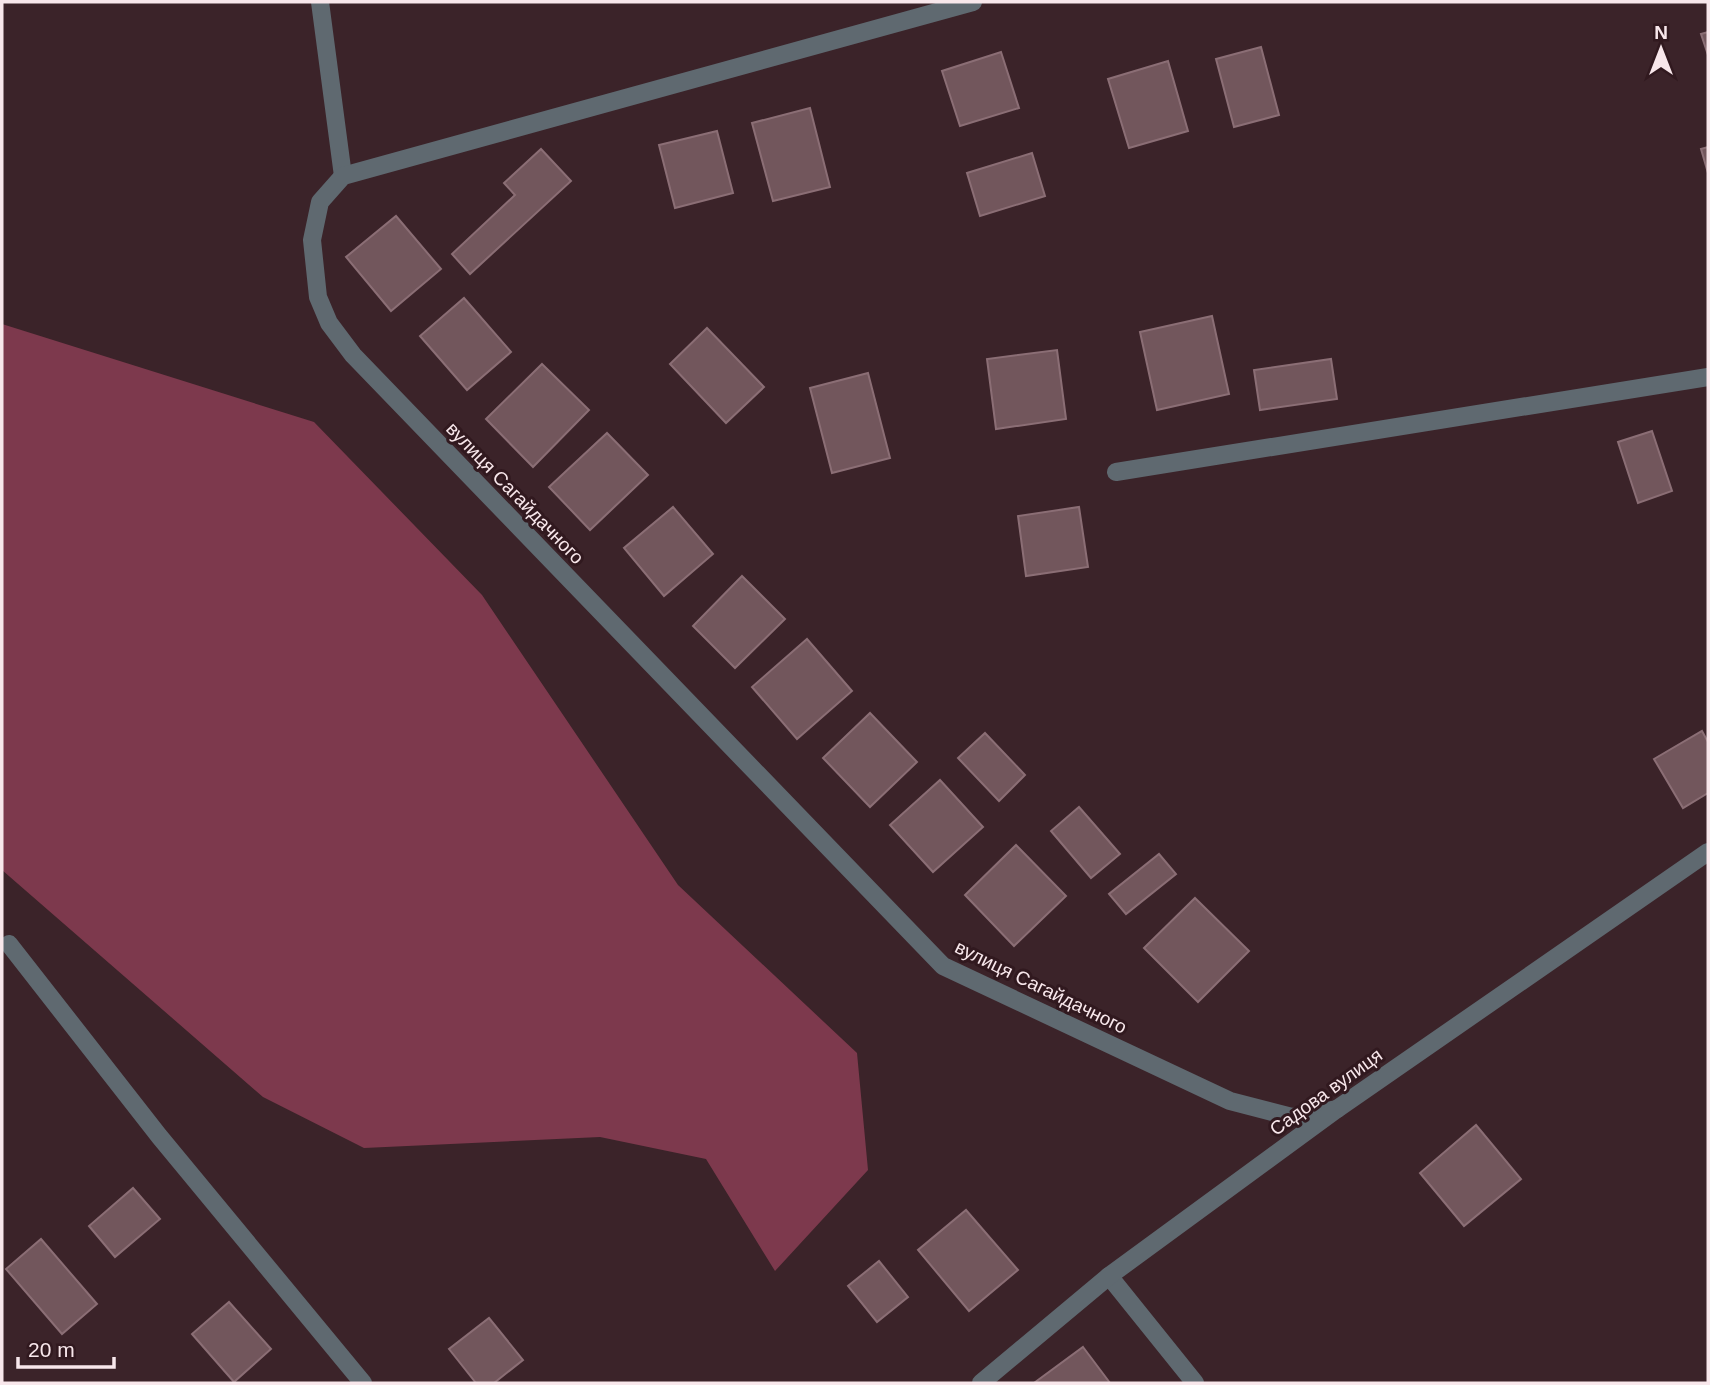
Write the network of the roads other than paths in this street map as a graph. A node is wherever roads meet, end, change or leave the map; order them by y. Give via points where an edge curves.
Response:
1 (320, 2) edge
2 (973, 2) edge
3 (343, 176) junction
4 (1708, 377) edge
5 (1116, 472) dead end
6 (1708, 852) edge
7 (9, 944) dead end
8 (1338, 1109) junction
9 (1110, 1276) junction
10 (363, 1383) edge
11 (981, 1383) edge
12 (1195, 1383) edge

1 - 3 street
2 - 3 street
3 - 8 street, вулиця Сагайдачного via 320,202 312,240 318,297 328,323 353,355 943,966 1230,1101 1292,1117
4 - 5 street
6 - 8 street, Садова вулиця
7 - 10 street via 159,1136
8 - 9 street, Садова вулиця
9 - 11 street, Садова вулиця
9 - 12 street

